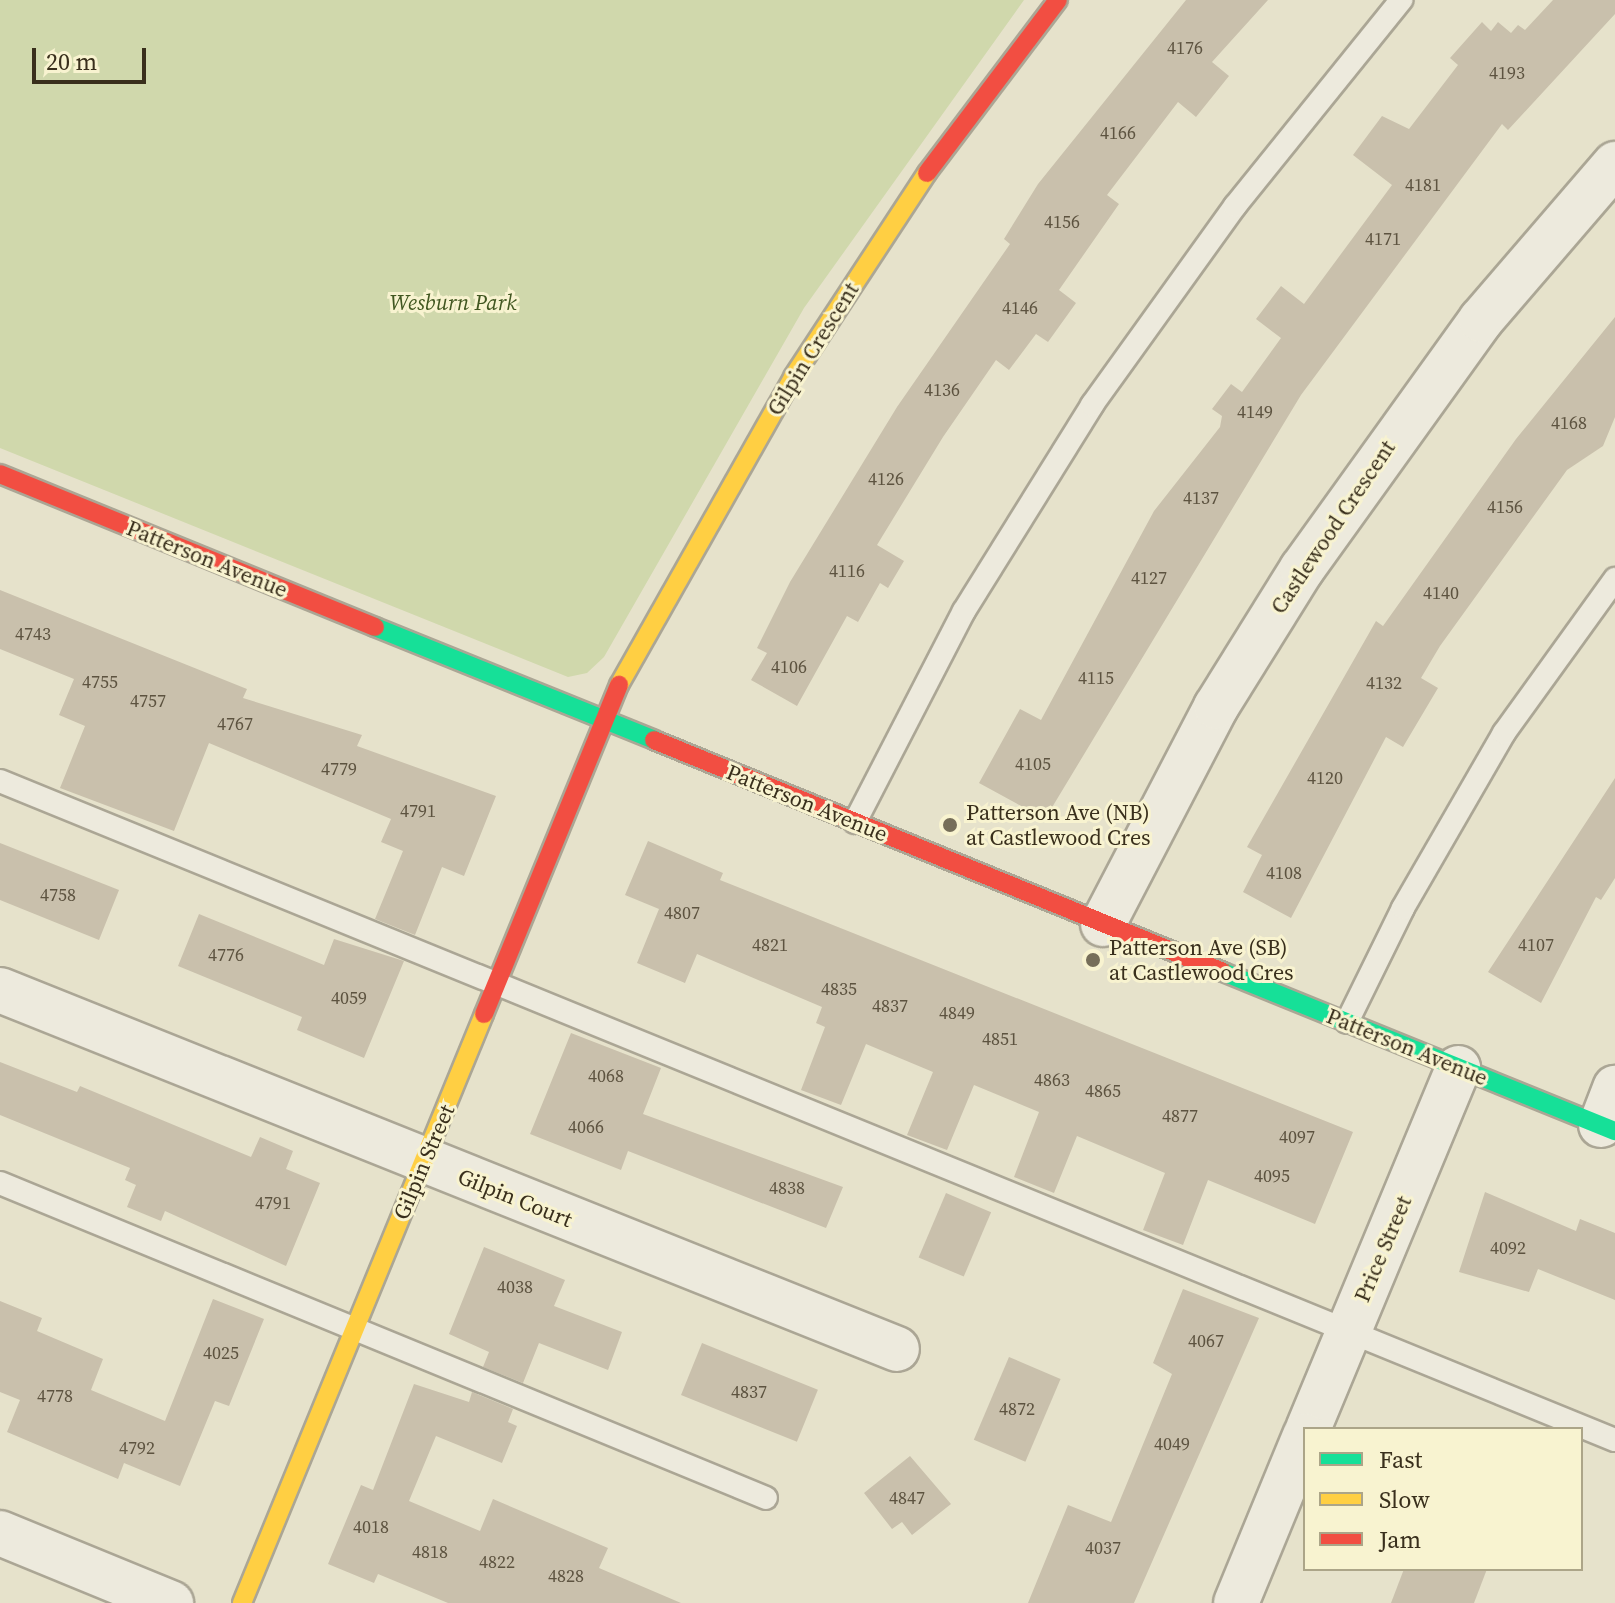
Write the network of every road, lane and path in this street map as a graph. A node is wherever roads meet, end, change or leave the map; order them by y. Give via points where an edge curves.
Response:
1 (1058, 0) edge
2 (1401, 0) edge
3 (1615, 164) edge
4 (0, 474) edge
5 (1615, 579) edge
6 (603, 721) junction
7 (0, 781) edge
8 (855, 822) junction
9 (1103, 924) junction
10 (499, 983) junction
11 (0, 990) edge
12 (1347, 1022) junction
13 (1458, 1068) junction
14 (1610, 1115) edge
15 (424, 1161) junction
16 (0, 1183) edge
17 (353, 1329) junction
18 (1348, 1333) junction
19 (897, 1349) dead end
20 (1309, 1427) edge
21 (1583, 1427) edge
22 (1583, 1427) edge
23 (1615, 1440) edge
24 (1303, 1441) edge
25 (766, 1498) dead end
26 (0, 1533) edge
27 (171, 1603) edge
28 (242, 1603) edge
29 (1236, 1603) edge

1 - 6 street, Gilpin Crescent via 940,154 793,377
2 - 8 lane via 1235,206 1092,405 964,611
3 - 9 street, Castlewood Crescent via 1481,320 1302,569 1208,720
4 - 6 street, Patterson Avenue
5 - 12 lane via 1504,733
6 - 8 street, Patterson Avenue
6 - 10 street, Gilpin Street
7 - 10 lane
8 - 9 street, Patterson Avenue
9 - 12 street, Patterson Avenue
10 - 15 street, Gilpin Street
10 - 18 lane
11 - 15 street, Gilpin Court
12 - 13 street, Patterson Avenue
13 - 14 street, Patterson Avenue
13 - 18 street, Price Street
15 - 17 street, Gilpin Street
15 - 19 street, Gilpin Court
16 - 17 lane
17 - 25 lane
17 - 28 street, Gilpin Street
18 - 20 street, Price Street
18 - 22 lane
21 - 23 lane
24 - 29 street
26 - 27 street

